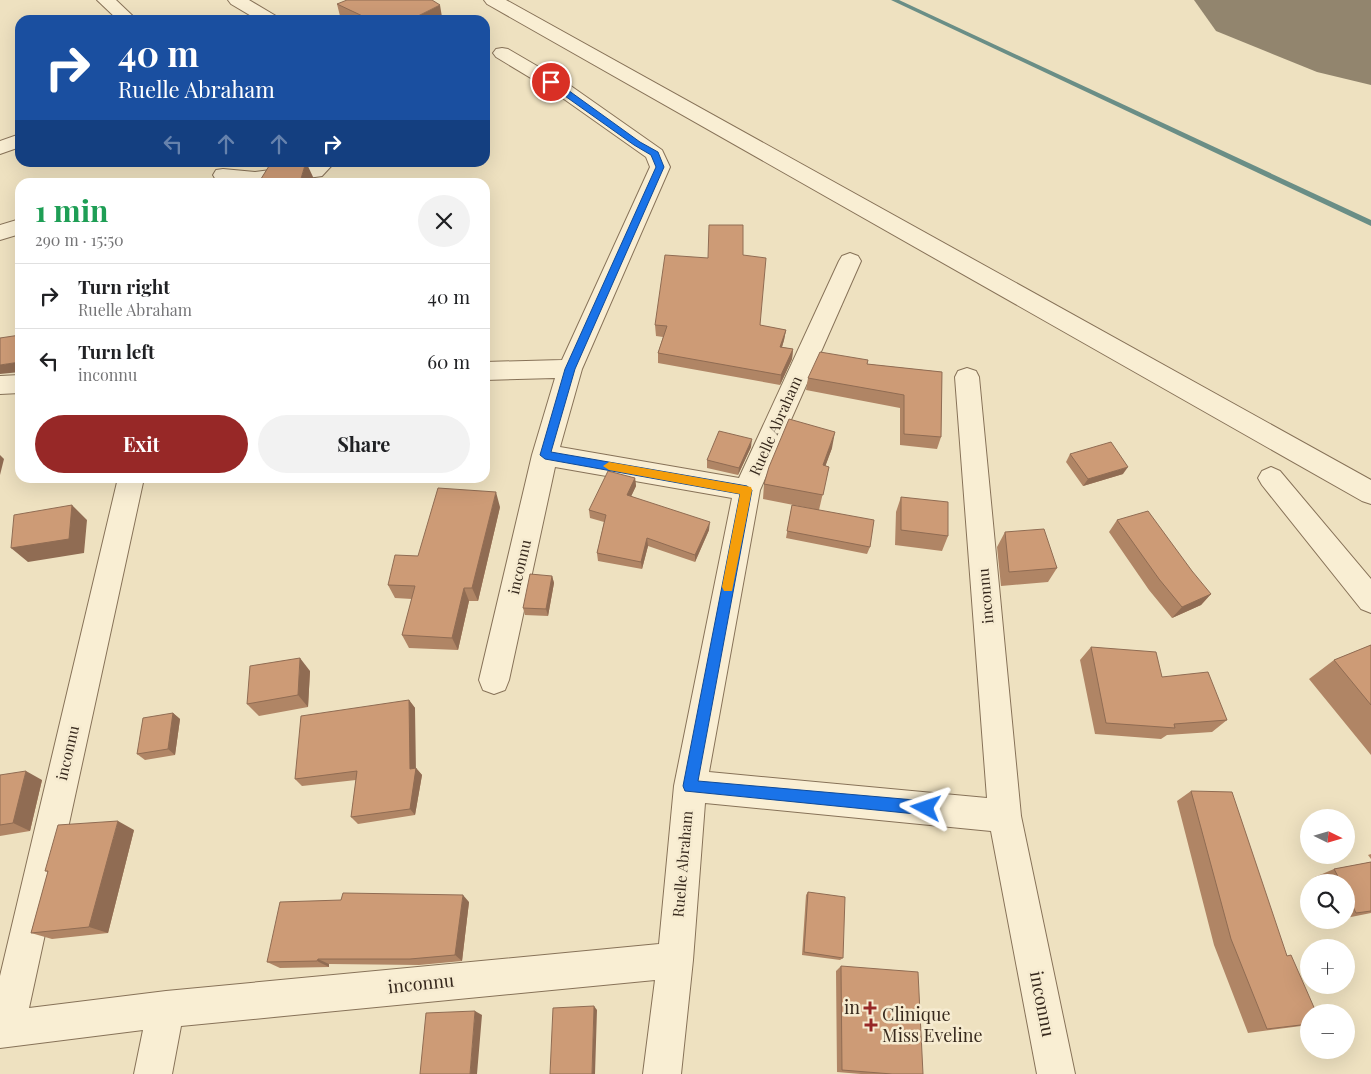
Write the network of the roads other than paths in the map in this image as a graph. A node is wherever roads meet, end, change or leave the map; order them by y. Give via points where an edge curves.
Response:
1 (106, 0) edge
2 (237, 0) edge
3 (493, 0) edge
4 (122, 15) edge
5 (262, 15) edge
6 (501, 53) edge
7 (15, 142) edge
8 (0, 148) edge
9 (319, 167) edge
10 (220, 173) edge
11 (255, 178) edge
12 (255, 178) edge
13 (15, 228) edge
14 (0, 233) edge
15 (850, 261) dead end
16 (570, 369) junction
17 (490, 370) edge
18 (967, 378) dead end
19 (15, 384) edge
20 (0, 385) edge
21 (545, 455) junction
22 (1271, 478) dead end
23 (130, 483) edge
24 (747, 490) junction
25 (1371, 493) edge
26 (1371, 600) edge
27 (494, 680) dead end
28 (690, 786) junction
29 (1005, 816) junction
30 (675, 960) junction
31 (166, 1009) junction
32 (3, 1030) edge
33 (153, 1074) edge
34 (662, 1074) edge
35 (1056, 1074) edge

1 - 4 street
2 - 5 street
3 - 25 street
6 - 16 street, inconnu via 561,88 655,154 660,167
7 - 8 street
9 - 11 street via 315,171
10 - 12 street
13 - 14 street
15 - 24 street, Ruelle Abraham
16 - 17 street
16 - 21 street, inconnu
18 - 29 street, inconnu
19 - 20 street
21 - 24 street
21 - 27 street, inconnu
22 - 26 street
23 - 32 street, inconnu
24 - 28 street, Ruelle Abraham
28 - 29 street
28 - 30 street, Ruelle Abraham
29 - 35 street, inconnu
30 - 31 street, inconnu
30 - 34 street, Ruelle Abraham
31 - 32 street, inconnu
31 - 33 street

